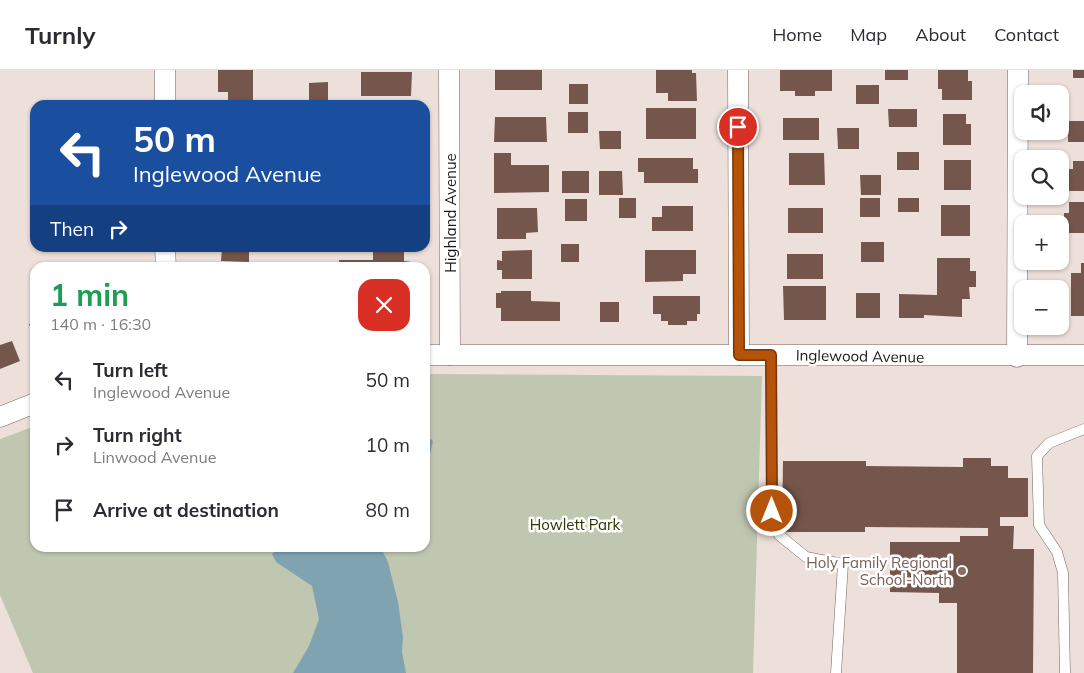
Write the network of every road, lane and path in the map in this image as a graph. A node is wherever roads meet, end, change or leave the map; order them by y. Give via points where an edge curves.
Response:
1 (165, 70) edge
2 (449, 70) edge
3 (738, 70) edge
4 (1018, 70) edge
5 (165, 100) edge
6 (430, 355) edge
7 (450, 355) junction
8 (739, 355) junction
9 (771, 355) junction
10 (1084, 356) edge
11 (1017, 357) junction
12 (30, 405) edge
13 (0, 417) edge
14 (1084, 428) edge
15 (836, 673) edge
16 (1065, 673) edge

1 - 5 street
2 - 7 street, Highland Avenue
3 - 8 street
4 - 11 street
6 - 7 street, Inglewood Avenue
7 - 8 street, Inglewood Avenue
8 - 9 street, Inglewood Avenue
9 - 11 street, Inglewood Avenue
9 - 15 lane via 772,511 779,535 806,557 842,564
10 - 11 street, Inglewood Avenue
12 - 13 street
14 - 16 lane via 1048,443 1037,456 1039,525 1057,552 1063,573

